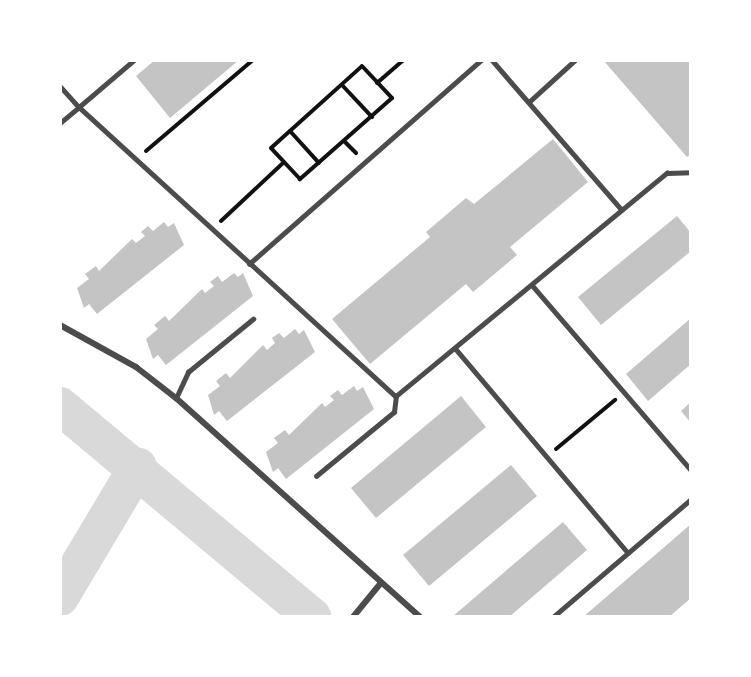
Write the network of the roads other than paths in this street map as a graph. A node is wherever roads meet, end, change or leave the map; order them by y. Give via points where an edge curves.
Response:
1 (134, 60) edge
2 (481, 60) edge
3 (492, 60) edge
4 (575, 60) edge
5 (60, 86) edge
6 (529, 102) junction
7 (79, 107) junction
8 (60, 123) edge
9 (691, 173) edge
10 (622, 210) junction
11 (249, 264) junction
12 (532, 285) junction
13 (253, 319) dead end
14 (60, 325) edge
15 (455, 348) junction
16 (396, 396) junction
17 (176, 398) junction
18 (691, 470) edge
19 (316, 476) dead end
20 (691, 499) edge
21 (628, 553) junction
22 (380, 584) junction
23 (353, 617) edge
24 (420, 617) edge
25 (553, 617) edge

1 - 7 lane
2 - 11 lane
3 - 6 lane
4 - 6 lane
5 - 7 lane
6 - 10 lane
7 - 8 lane
7 - 11 lane via 134,162
9 - 10 lane via 667,173
10 - 12 lane
11 - 16 lane
12 - 15 lane
12 - 18 lane
13 - 17 lane via 188,372
14 - 17 street via 136,367
15 - 16 lane
15 - 21 lane
16 - 19 lane via 394,412
17 - 22 street
20 - 21 lane
21 - 25 lane
22 - 23 street
22 - 24 street

